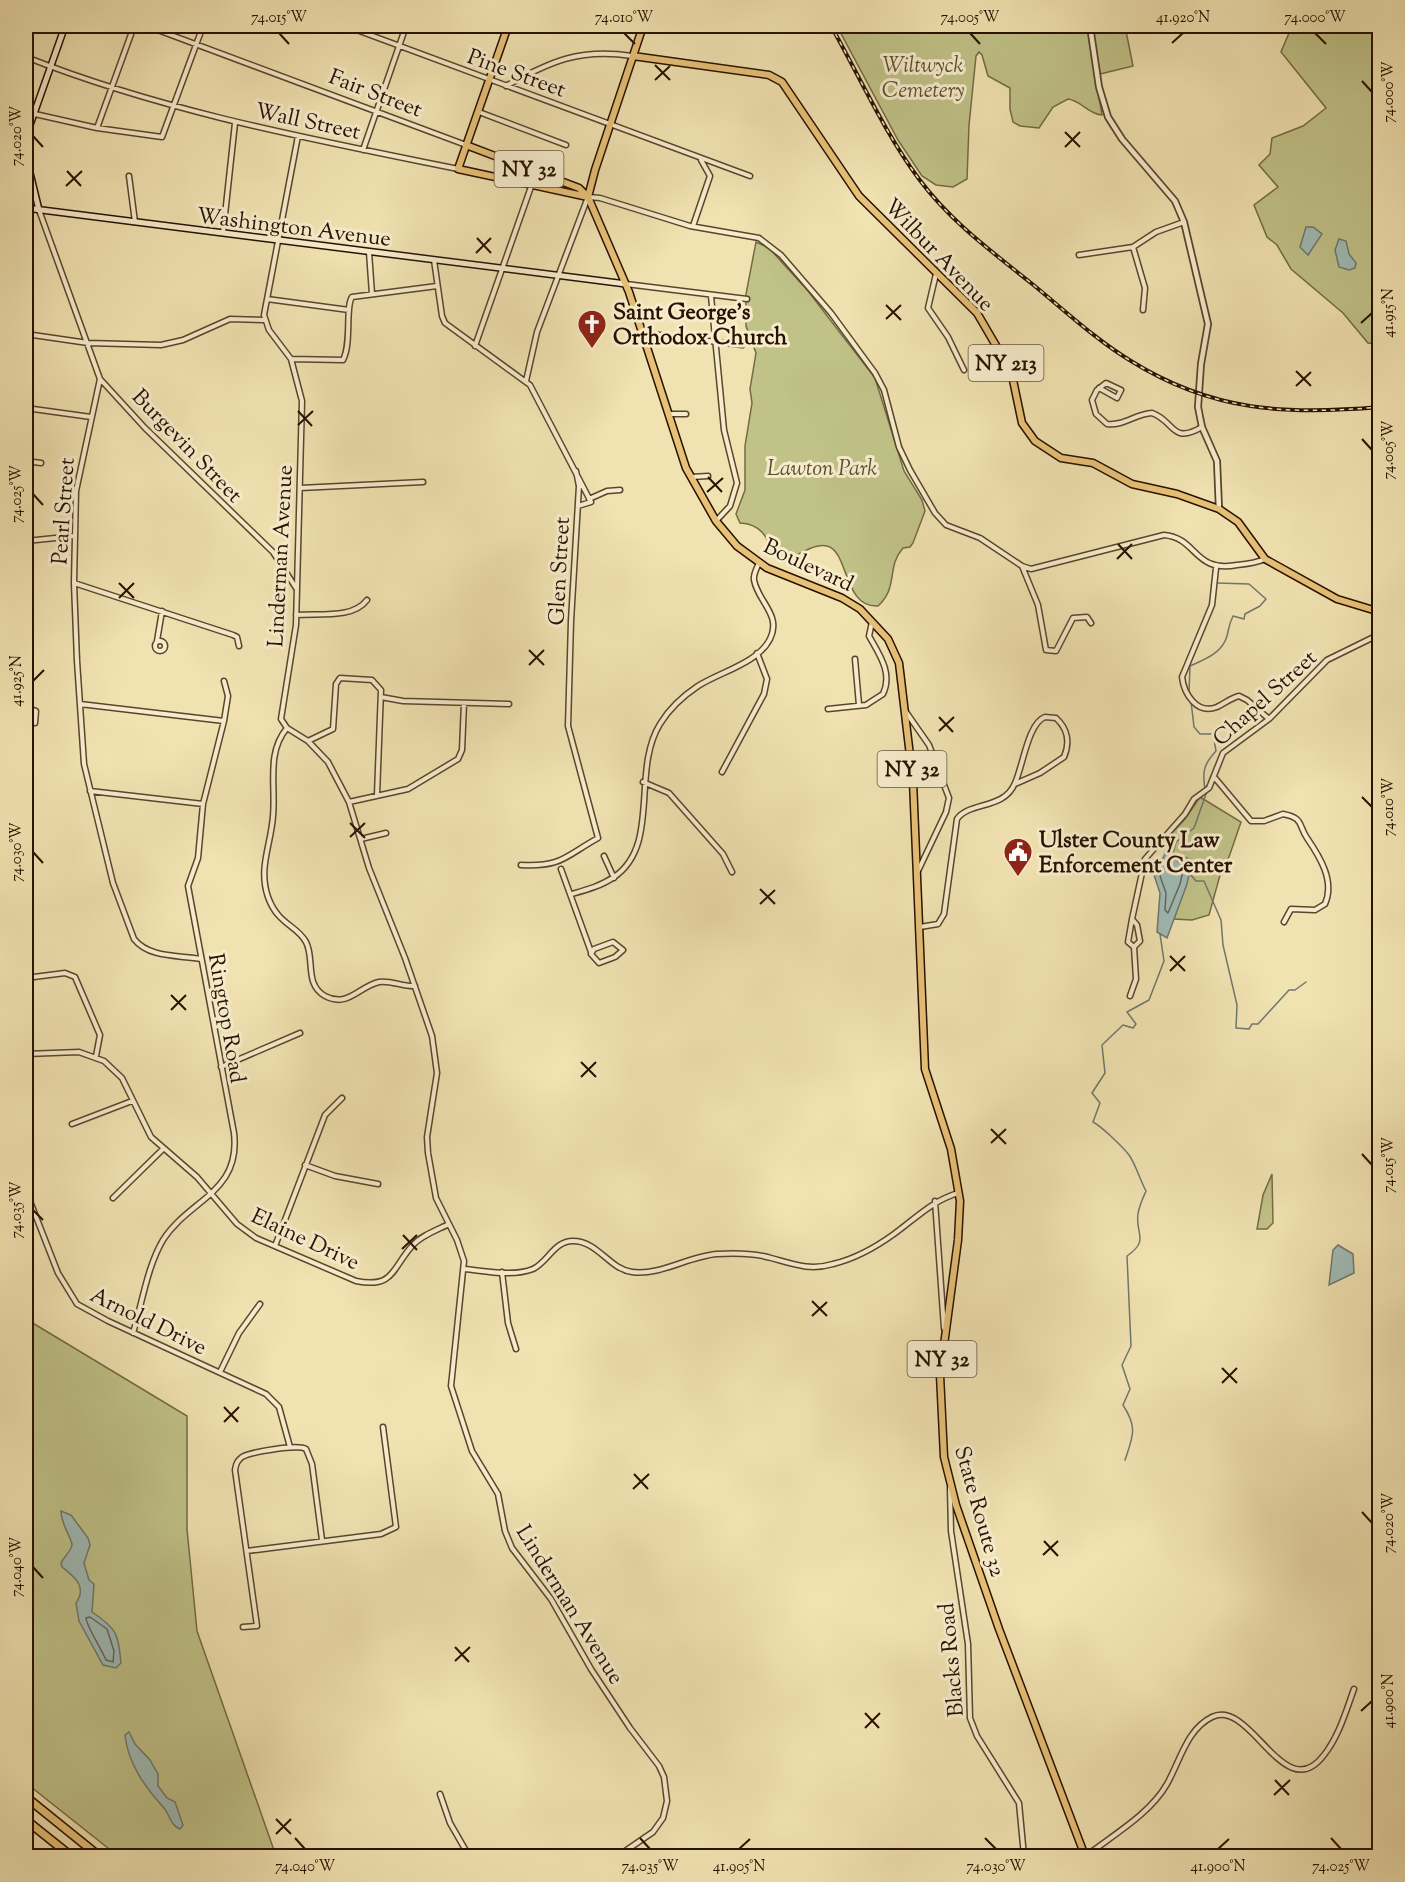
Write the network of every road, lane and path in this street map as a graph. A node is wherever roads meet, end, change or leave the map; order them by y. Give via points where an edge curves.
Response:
1 (65, 26) edge
2 (134, 26) edge
3 (147, 26) edge
4 (203, 26) edge
5 (346, 26) edge
6 (406, 26) edge
7 (506, 26) edge
8 (643, 26) edge
9 (1090, 26) edge
10 (197, 44) junction
11 (401, 46) junction
12 (633, 56) junction
13 (26, 57) edge
14 (51, 67) junction
15 (489, 80) junction
16 (505, 86) junction
17 (111, 89) junction
18 (174, 107) junction
19 (378, 111) junction
20 (26, 112) edge
21 (478, 112) junction
22 (32, 114) junction
23 (235, 123) junction
24 (610, 125) junction
25 (97, 128) junction
26 (298, 136) junction
27 (466, 145) junction
28 (567, 145) dead end
29 (363, 150) junction
30 (699, 158) junction
31 (458, 169) junction
32 (129, 176) dead end
33 (750, 176) dead end
34 (532, 184) junction
35 (588, 197) junction
36 (26, 208) edge
37 (39, 210) junction
38 (1184, 222) junction
39 (136, 223) junction
40 (693, 226) junction
41 (223, 234) junction
42 (278, 240) junction
43 (1133, 247) junction
44 (369, 252) junction
45 (1079, 255) dead end
46 (434, 260) junction
47 (502, 268) junction
48 (936, 274) junction
49 (559, 276) junction
50 (626, 284) junction
51 (437, 286) junction
52 (372, 294) junction
53 (711, 296) junction
54 (267, 299) junction
55 (747, 300) dead end
56 (349, 310) junction
57 (1143, 310) dead end
58 (264, 320) junction
59 (642, 333) junction
60 (26, 334) edge
61 (714, 342) junction
62 (88, 344) junction
63 (742, 345) dead end
64 (475, 346) junction
65 (291, 359) junction
66 (964, 370) dead end
67 (100, 379) junction
68 (526, 381) junction
69 (1099, 388) junction
70 (26, 408) edge
71 (668, 414) junction
72 (686, 414) dead end
73 (91, 417) junction
74 (1202, 427) junction
75 (26, 461) edge
76 (41, 463) dead end
77 (576, 471) junction
78 (708, 476) dead end
79 (690, 477) junction
80 (423, 482) dead end
81 (300, 488) junction
82 (620, 490) dead end
83 (590, 500) junction
84 (578, 506) junction
85 (1219, 509) junction
86 (716, 521) junction
87 (75, 536) junction
88 (26, 541) edge
89 (1265, 559) junction
90 (759, 563) junction
91 (1022, 566) junction
92 (1216, 568) junction
93 (74, 582) junction
94 (297, 588) junction
95 (367, 600) dead end
96 (162, 610) junction
97 (1380, 612) edge
98 (296, 615) junction
99 (873, 620) junction
100 (1091, 623) dead end
101 (1380, 634) edge
102 (157, 641) dead end
103 (239, 646) dead end
104 (758, 653) junction
105 (855, 658) dead end
106 (224, 681) dead end
107 (381, 697) junction
108 (464, 703) junction
109 (80, 704) junction
110 (509, 704) dead end
111 (859, 705) junction
112 (26, 707) edge
113 (828, 709) dead end
114 (906, 712) junction
115 (1269, 719) junction
116 (224, 721) junction
117 (35, 723) dead end
118 (287, 728) junction
119 (308, 741) junction
120 (722, 772) dead end
121 (1215, 777) junction
122 (644, 782) junction
123 (1015, 784) junction
124 (90, 791) junction
125 (377, 795) junction
126 (349, 802) junction
127 (203, 804) junction
128 (386, 833) dead end
129 (361, 839) junction
130 (604, 856) dead end
131 (521, 865) dead end
132 (561, 869) dead end
133 (732, 873) dead end
134 (916, 874) junction
135 (614, 878) junction
136 (572, 894) junction
137 (1132, 919) junction
138 (1284, 922) dead end
139 (918, 927) junction
140 (1134, 947) junction
141 (591, 952) junction
142 (201, 959) junction
143 (26, 978) edge
144 (415, 986) junction
145 (1130, 996) dead end
146 (300, 1033) dead end
147 (26, 1054) edge
148 (96, 1056) junction
149 (221, 1067) junction
150 (342, 1098) dead end
151 (132, 1101) junction
152 (72, 1124) dead end
153 (943, 1126) joint
154 (163, 1149) junction
155 (305, 1165) junction
156 (378, 1184) dead end
157 (26, 1191) edge
158 (959, 1192) junction
159 (212, 1193) junction
160 (113, 1197) dead end
161 (935, 1201) junction
162 (449, 1224) junction
163 (274, 1246) junction
164 (465, 1267) junction
165 (502, 1272) junction
166 (260, 1304) dead end
167 (133, 1333) junction
168 (945, 1335) junction
169 (516, 1349) dead end
170 (220, 1372) junction
171 (383, 1427) dead end
172 (290, 1447) junction
173 (950, 1483) junction
174 (322, 1540) junction
175 (247, 1551) junction
176 (243, 1627) dead end
177 (1354, 1689) dead end
178 (440, 1794) dead end
179 (26, 1797) edge
180 (26, 1820) edge
181 (620, 1856) edge
182 (71, 1857) edge
183 (99, 1857) edge
184 (469, 1857) edge
185 (1024, 1857) edge
186 (1086, 1857) edge

1 - 14 main road
2 - 17 street
3 - 10 street, Fair Street
4 - 10 street
5 - 11 street, Pine Street
6 - 11 street
7 - 15 main road, NY 32
8 - 12 main road
9 - 38 street via 1108,117 1175,201
10 - 18 street
10 - 19 street, Fair Street
11 - 15 street, Pine Street
11 - 19 street
12 - 16 street via 579,54 552,62
12 - 24 main road
12 - 48 main road, Wilbur Avenue / NY 213 via 769,75 782,82 851,187
13 - 14 street, Wall Street
14 - 17 street, Wall Street
14 - 22 main road
15 - 16 street, Pine Street
15 - 21 main road, NY 32
16 - 24 street, Pine Street
17 - 18 street, Wall Street
17 - 25 street
18 - 23 street, Wall Street
18 - 25 street via 162,137
19 - 27 street, Fair Street
19 - 29 street
20 - 22 street
21 - 27 main road, NY 32
21 - 28 street
22 - 25 street
22 - 37 main road via 30,173
23 - 26 street, Wall Street
23 - 41 street
24 - 30 street, Pine Street
24 - 35 main road
26 - 29 street, Wall Street
26 - 42 street
27 - 31 main road, NY 32
27 - 35 main road, Fair Street / NY 32 via 579,188
29 - 31 street, Wall Street
30 - 33 street, Pine Street
30 - 40 street via 710,176
31 - 34 main road, Wall Street / NY 32
32 - 39 street
34 - 35 main road, Wall Street / NY 32
34 - 47 street
35 - 40 street
35 - 49 street
35 - 50 main road, Boulevard / NY 32
36 - 37 main road, Washington Avenue
37 - 39 main road, Washington Avenue
37 - 62 street
38 - 43 street via 1156,232
38 - 74 street via 1208,324 1198,399
39 - 41 main road, Washington Avenue
40 - 91 street via 759,238 781,255 831,313 879,380 899,447 935,513 946,525 980,538
41 - 42 main road, Washington Avenue
42 - 44 main road, Washington Avenue
42 - 54 street
43 - 45 street
43 - 57 street via 1145,288
44 - 46 main road, Washington Avenue
44 - 52 street
46 - 47 main road, Washington Avenue
46 - 51 street
47 - 49 main road, Washington Avenue
47 - 64 street
48 - 66 street via 928,308
48 - 85 main road, Wilbur Avenue / NY 213 via 965,299 1000,351 1013,380 1022,423 1035,441 1061,458 1093,463 1132,484
49 - 50 main road, Washington Avenue
49 - 68 street via 537,332
50 - 53 street
50 - 59 main road, Boulevard / NY 32
51 - 52 street
51 - 64 street via 445,323
52 - 56 street via 352,297
53 - 55 street
53 - 61 street
54 - 56 street
54 - 58 street
56 - 65 street via 348,349 343,360
58 - 62 street via 230,320 171,344
58 - 65 street, Linderman Avenue
59 - 61 street
59 - 71 main road, Boulevard / NY 32
60 - 62 street
61 - 63 street
61 - 86 street via 724,430 737,483 730,506
62 - 67 street
64 - 68 street
65 - 81 street, Linderman Avenue via 302,401
67 - 73 street, Pearl Street
67 - 94 street, Burgevin Street via 273,552
68 - 77 street
69 - 69 street via 1106,382 1121,390 1117,398
69 - 74 street via 1092,400 1093,407 1107,424 1121,424 1140,414 1152,413 1172,430 1184,434
70 - 73 street
71 - 72 street
71 - 79 main road, Boulevard / NY 32
73 - 87 street, Pearl Street via 76,491
74 - 85 street via 1217,461
75 - 76 street
77 - 83 street
77 - 84 street, Glen Street
78 - 79 street
79 - 86 main road, Boulevard / NY 32
80 - 81 street
81 - 94 street, Linderman Avenue
82 - 83 street via 607,491
83 - 84 street
84 - 131 street, Glen Street via 568,726 598,838 558,863
85 - 89 main road, Wilbur Avenue / NY 213 via 1238,522
86 - 90 main road, Boulevard / NY 32 via 737,546
87 - 88 street
87 - 93 street, Pearl Street
89 - 92 street
89 - 97 main road, Wilbur Avenue / NY 213 via 1336,599
90 - 99 main road, Boulevard / NY 32 via 842,598
90 - 104 street via 754,579 774,628
91 - 92 street via 1036,568 1164,535 1177,537
91 - 100 street via 1038,605 1046,650 1056,651 1072,618 1087,617
92 - 115 street via 1212,605 1182,677 1189,699 1210,709 1234,697 1243,697
93 - 96 street
93 - 109 street, Pearl Street
94 - 98 street, Linderman Avenue
95 - 98 street via 350,613
96 - 102 street
96 - 103 street via 233,635
98 - 118 street, Linderman Avenue via 281,711
99 - 111 street via 869,636 881,657 887,682 878,699
99 - 114 main road, Boulevard / NY 32 via 897,657
101 - 115 street, Chapel Street via 1327,660
104 - 120 street via 767,679 764,694
104 - 122 street via 677,702 655,734 647,755
105 - 111 street
106 - 116 street, Ringtop Road via 228,696
107 - 108 street
107 - 119 street via 381,690 372,680 340,678 336,684 333,729
107 - 125 street
108 - 110 street
108 - 125 street via 460,757 408,789
109 - 116 street
109 - 124 street, Pearl Street
111 - 113 street
112 - 117 street via 36,711
114 - 134 main road, Boulevard / NY 32
114 - 134 street via 929,745 949,798
115 - 121 street, Chapel Street via 1223,753
116 - 127 street, Ringtop Road
118 - 119 street, Linderman Avenue
118 - 144 street via 275,755 273,816 263,870 272,906 281,920 306,941 314,985 326,996 348,999 381,982
119 - 126 street, Linderman Avenue via 328,762
121 - 137 street, Chapel Street via 1209,789 1194,799 1145,859
121 - 138 street via 1251,821 1283,814 1298,820 1323,862 1325,904 1315,910 1291,909
122 - 133 street via 669,793 723,854
122 - 135 street via 638,845 628,864
123 - 123 street via 1064,757 1068,743 1056,718 1039,719 1033,726
123 - 139 street via 991,805 965,810 957,819 944,914 938,924
124 - 127 street
124 - 142 street, Pearl Street via 113,883 134,939 151,952
125 - 126 street
126 - 129 street, Linderman Avenue
127 - 142 street, Ringtop Road via 198,858 188,886
128 - 129 street
129 - 144 street, Linderman Avenue
130 - 135 street
132 - 136 street
134 - 139 main road, Boulevard / NY 32
135 - 136 street
136 - 141 street
137 - 140 street via 1128,942
137 - 140 street, Chapel Street via 1140,941
139 - 153 main road, Boulevard / NY 32 via 925,1069
140 - 145 street, Chapel Street via 1136,979
141 - 141 street via 599,963 623,950 613,942
142 - 149 street, Ringtop Road
143 - 148 street via 65,973 75,977 99,1030
144 - 162 street, Linderman Avenue via 437,1065 428,1137 429,1164 436,1198
146 - 149 street
147 - 148 street via 67,1052
148 - 151 street, Elaine Drive via 118,1073
149 - 159 street, Ringtop Road via 234,1150 230,1171
150 - 155 street via 325,1115
151 - 152 street
151 - 154 street, Elaine Drive via 144,1127
153 - 158 main road, State Route 32 / NY 32
154 - 159 street, Elaine Drive
154 - 160 street
155 - 156 street via 335,1176
155 - 163 street
157 - 167 street, Arnold Drive via 70,1296 81,1307
158 - 161 street
158 - 168 main road, State Route 32 / NY 32 via 958,1240
159 - 163 street, Elaine Drive via 237,1224
159 - 167 street, Ringtop Road via 178,1222 163,1241
161 - 165 street via 885,1240 843,1262 824,1266 795,1266 759,1255 718,1254 634,1272 619,1267 587,1244 571,1241 560,1245 531,1269
161 - 168 street
162 - 163 street, Elaine Drive via 414,1244 392,1275 372,1284
162 - 164 street, Linderman Avenue
164 - 165 street
164 - 181 street, Linderman Avenue via 451,1386 472,1451 498,1494 512,1548 551,1599 591,1669 664,1777 668,1801 663,1818 653,1832
165 - 169 street via 508,1323
166 - 170 street via 235,1339
167 - 170 street, Arnold Drive
168 - 173 main road, State Route 32 / NY 32 via 939,1400
170 - 172 street, Arnold Drive via 266,1394 275,1403
171 - 174 street via 397,1523 391,1532
172 - 174 street via 301,1446 309,1452
172 - 175 street via 249,1454 236,1466
173 - 185 street, Blacks Road via 951,1531 968,1644 970,1718 1019,1803
173 - 186 main road, State Route 32 / NY 32 via 999,1629
174 - 175 street
175 - 176 street via 256,1626
177 - 186 street via 1324,1756 1314,1766 1298,1769 1279,1761 1235,1718 1215,1715 1201,1724 1157,1798
178 - 184 street via 450,1823
179 - 183 highway
180 - 182 highway

